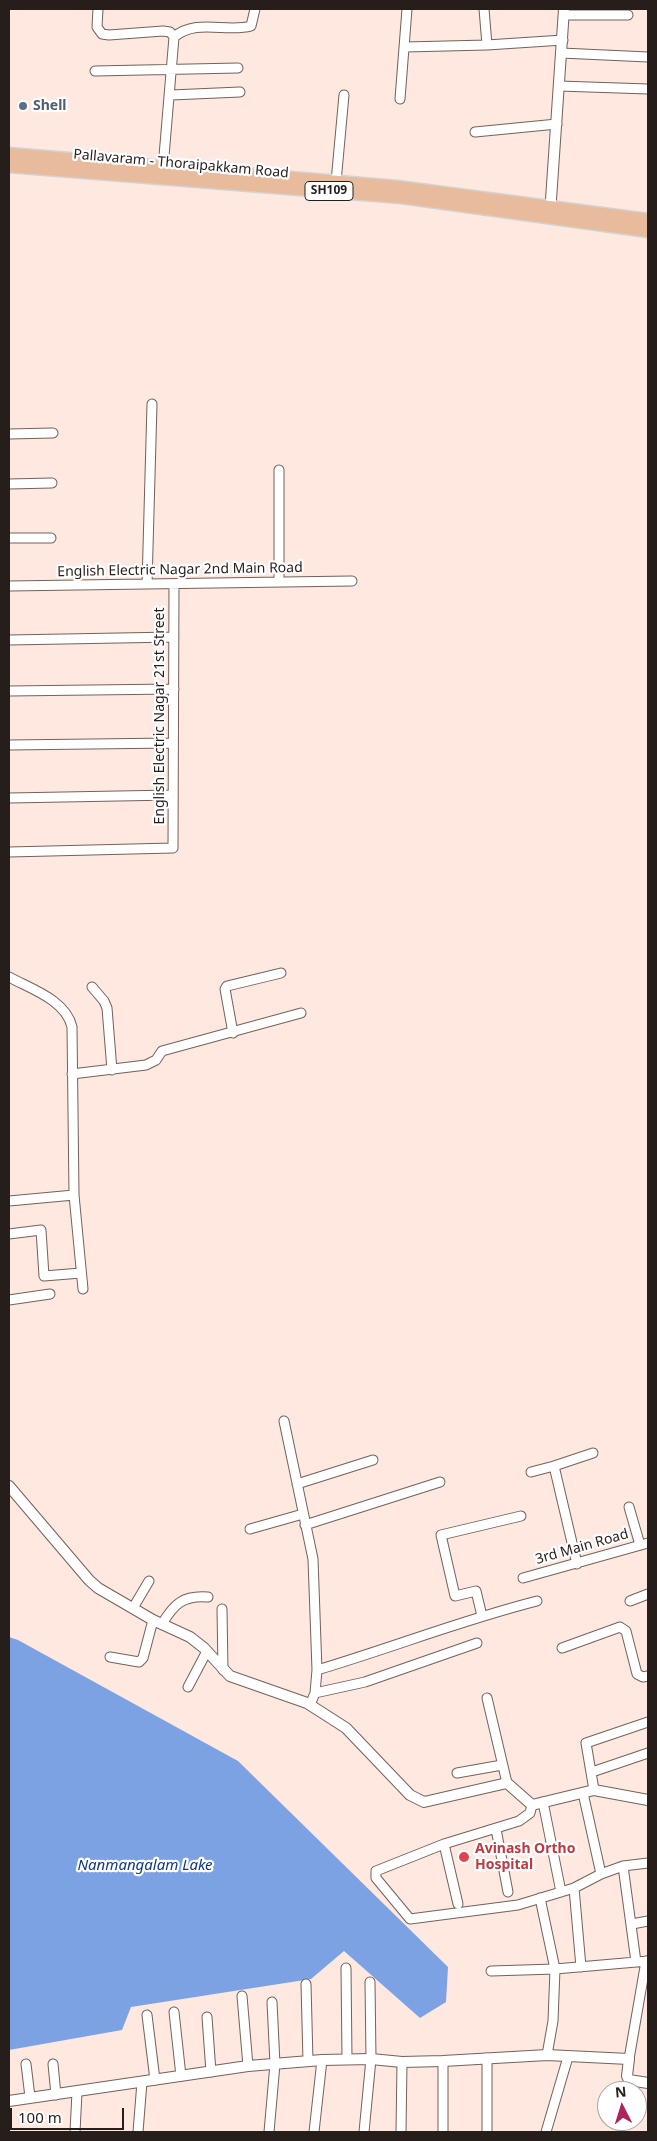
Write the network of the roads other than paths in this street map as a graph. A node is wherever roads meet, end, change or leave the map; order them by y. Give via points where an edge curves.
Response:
1 (98, 9) edge
2 (255, 9) edge
3 (407, 9) edge
4 (484, 9) edge
5 (564, 12) edge
6 (628, 15) dead end
7 (174, 37) junction
8 (563, 40) junction
9 (487, 45) junction
10 (405, 47) junction
11 (561, 52) junction
12 (648, 57) edge
13 (238, 68) dead end
14 (172, 69) junction
15 (95, 71) dead end
16 (558, 86) junction
17 (648, 89) edge
18 (240, 92) dead end
19 (344, 94) dead end
20 (170, 95) junction
21 (400, 99) dead end
22 (557, 124) junction
23 (475, 132) dead end
24 (9, 154) edge
25 (9, 166) edge
26 (163, 168) junction
27 (336, 182) junction
28 (551, 213) junction
29 (648, 220) edge
30 (648, 231) edge
31 (152, 404) dead end
32 (53, 433) dead end
33 (9, 434) edge
34 (279, 470) dead end
35 (52, 483) dead end
36 (9, 484) edge
37 (9, 538) edge
38 (51, 538) dead end
39 (352, 581) dead end
40 (279, 582) junction
41 (147, 584) junction
42 (174, 584) junction
43 (9, 586) edge
44 (174, 637) junction
45 (9, 640) edge
46 (174, 689) junction
47 (9, 691) edge
48 (173, 743) junction
49 (9, 745) edge
50 (173, 795) junction
51 (9, 798) edge
52 (9, 852) edge
53 (281, 973) dead end
54 (9, 977) edge
55 (92, 987) dead end
56 (301, 1012) dead end
57 (233, 1033) junction
58 (112, 1070) junction
59 (72, 1074) junction
60 (74, 1195) junction
61 (9, 1201) edge
62 (9, 1234) edge
63 (81, 1273) junction
64 (83, 1289) dead end
65 (50, 1294) dead end
66 (9, 1300) edge
67 (284, 1422) dead end
68 (593, 1453) dead end
69 (373, 1460) dead end
70 (554, 1466) junction
71 (531, 1472) dead end
72 (440, 1482) dead end
73 (296, 1484) junction
74 (9, 1486) edge
75 (629, 1507) dead end
76 (303, 1514) junction
77 (521, 1516) dead end
78 (305, 1525) junction
79 (250, 1529) dead end
80 (644, 1544) edge
81 (576, 1564) junction
82 (523, 1578) dead end
83 (149, 1581) dead end
84 (648, 1594) edge
85 (208, 1597) dead end
86 (630, 1601) dead end
87 (537, 1602) dead end
88 (133, 1608) junction
89 (222, 1609) dead end
90 (482, 1616) junction
91 (158, 1622) junction
92 (477, 1643) dead end
93 (562, 1648) dead end
94 (207, 1652) junction
95 (110, 1657) dead end
96 (223, 1670) junction
97 (317, 1670) junction
98 (648, 1676) edge
99 (188, 1687) dead end
100 (315, 1693) junction
101 (487, 1698) dead end
102 (310, 1705) junction
103 (648, 1722) edge
104 (648, 1754) edge
105 (502, 1765) junction
106 (592, 1772) junction
107 (457, 1773) dead end
108 (507, 1783) junction
109 (594, 1790) junction
110 (583, 1793) junction
111 (648, 1800) edge
112 (543, 1802) junction
113 (532, 1805) junction
114 (496, 1829) junction
115 (444, 1844) junction
116 (648, 1863) edge
117 (623, 1866) junction
118 (601, 1874) junction
119 (574, 1888) junction
120 (508, 1892) dead end
121 (561, 1892) junction
122 (540, 1898) junction
123 (458, 1904) dead end
124 (648, 1921) edge
125 (632, 1924) junction
126 (647, 1961) edge
127 (636, 1962) junction
128 (581, 1967) junction
129 (346, 1968) dead end
130 (554, 1969) junction
131 (491, 1970) dead end
132 (370, 1982) dead end
133 (306, 1984) dead end
134 (242, 1996) dead end
135 (272, 2002) dead end
136 (174, 2012) dead end
137 (147, 2015) dead end
138 (207, 2017) dead end
139 (547, 2055) junction
140 (568, 2057) junction
141 (487, 2058) junction
142 (371, 2059) junction
143 (629, 2059) junction
144 (322, 2060) junction
145 (347, 2060) junction
146 (308, 2061) junction
147 (443, 2061) junction
148 (402, 2062) junction
149 (26, 2064) dead end
150 (53, 2064) dead end
151 (275, 2064) junction
152 (248, 2066) junction
153 (211, 2072) junction
154 (181, 2076) junction
155 (155, 2080) junction
156 (142, 2082) junction
157 (648, 2083) edge
158 (77, 2092) junction
159 (56, 2095) junction
160 (30, 2097) junction
161 (9, 2101) edge
162 (76, 2132) edge
163 (138, 2132) edge
164 (269, 2132) edge
165 (314, 2132) edge
166 (364, 2132) edge
167 (402, 2132) edge
168 (443, 2132) edge
169 (486, 2132) edge
170 (546, 2132) edge

1 - 7 street via 97,27 102,34 163,31
2 - 7 street via 251,26 200,27 181,31
3 - 10 street
4 - 9 street
5 - 6 street
5 - 8 street
7 - 14 street
8 - 9 street
8 - 11 street
9 - 10 street
10 - 21 street
11 - 12 street
11 - 16 street
13 - 14 street
14 - 15 street
14 - 20 street
16 - 17 street
16 - 22 street
18 - 20 street
19 - 27 street
20 - 26 street
22 - 23 street
22 - 28 street
24 - 26 main road, Pallavaram - Thoraipakkam Road / SH109
25 - 28 main road, Pallavaram - Thoraipakkam Road / SH109 via 401,197
26 - 27 main road, Pallavaram - Thoraipakkam Road / SH109
27 - 28 main road, Pallavaram - Thoraipakkam Road / SH109 via 396,187
28 - 29 main road, Pallavaram - Thoraipakkam Road / SH109
28 - 30 main road, Pallavaram - Thoraipakkam Road / SH109
31 - 41 street
32 - 33 street
34 - 40 street
35 - 36 street
37 - 38 street
39 - 40 street, English Electric Nagar 2nd Main Road
40 - 42 street, English Electric Nagar 2nd Main Road
41 - 42 street, English Electric Nagar 2nd Main Road
41 - 43 street, English Electric Nagar 2nd Main Road
42 - 44 street, English Electric Nagar 21st Street
44 - 45 street
44 - 46 street, English Electric Nagar 21st Street
46 - 47 street
46 - 48 street, English Electric Nagar 21st Street
48 - 49 street
48 - 50 street, English Electric Nagar 21st Street
50 - 51 street
50 - 52 street, English Electric Nagar 21st Street via 173,848
53 - 57 street via 227,986
54 - 59 street via 53,1001 70,1018
55 - 58 street via 107,1008
56 - 57 street
57 - 58 street via 162,1051 151,1064
58 - 59 street
59 - 60 street
60 - 61 street
60 - 63 street
62 - 63 street via 41,1230 44,1276
63 - 64 street
65 - 66 street
67 - 73 street
68 - 70 street
69 - 73 street
70 - 71 street
70 - 81 street
72 - 78 street
73 - 76 street
74 - 88 street via 89,1580
75 - 80 street
76 - 78 street
76 - 79 street
77 - 90 street via 442,1535 455,1596 476,1591
78 - 97 street via 314,1568
80 - 81 street, 3rd Main Road
81 - 82 street, 3rd Main Road
83 - 88 street
84 - 86 street
85 - 91 street via 195,1596 180,1602
87 - 90 street
88 - 91 street
89 - 96 street
90 - 97 street
91 - 94 street via 190,1637
91 - 95 street via 139,1662
92 - 100 street via 365,1682
93 - 98 street via 620,1627 626,1632 637,1674 643,1678
94 - 96 street
94 - 99 street
96 - 102 street via 230,1676
97 - 100 street
100 - 102 street
101 - 105 street
102 - 108 street via 346,1728 410,1796 424,1802
103 - 106 street via 586,1743
104 - 106 street
105 - 107 street
105 - 108 street
106 - 109 street
108 - 113 street
109 - 110 street
109 - 111 street
110 - 112 street
110 - 118 street
112 - 113 street
112 - 121 street
113 - 114 street via 527,1817
114 - 115 street
114 - 120 street
115 - 122 street via 376,1870 376,1878 410,1919 518,1905
115 - 123 street
116 - 117 street
117 - 118 street
117 - 125 street
118 - 119 street
119 - 121 street
119 - 128 street
121 - 122 street
122 - 130 street
124 - 125 street
125 - 127 street
126 - 127 street
126 - 143 street
127 - 128 street
128 - 130 street
129 - 145 street
130 - 131 street
130 - 139 street via 553,2022
132 - 142 street
133 - 146 street
134 - 152 street
135 - 151 street
136 - 154 street
137 - 155 street
138 - 153 street
139 - 140 street
139 - 141 street
140 - 143 street
140 - 170 street
141 - 147 street
141 - 169 street
142 - 145 street
142 - 148 street
142 - 166 street
143 - 157 street via 627,2078
144 - 145 street
144 - 146 street
144 - 165 street
146 - 151 street
147 - 148 street
147 - 168 street
148 - 167 street
149 - 160 street
150 - 159 street
151 - 152 street
151 - 164 street
152 - 153 street
153 - 154 street
154 - 155 street
155 - 156 street
156 - 158 street
156 - 163 street
158 - 159 street
158 - 162 street
159 - 160 street
160 - 161 street

